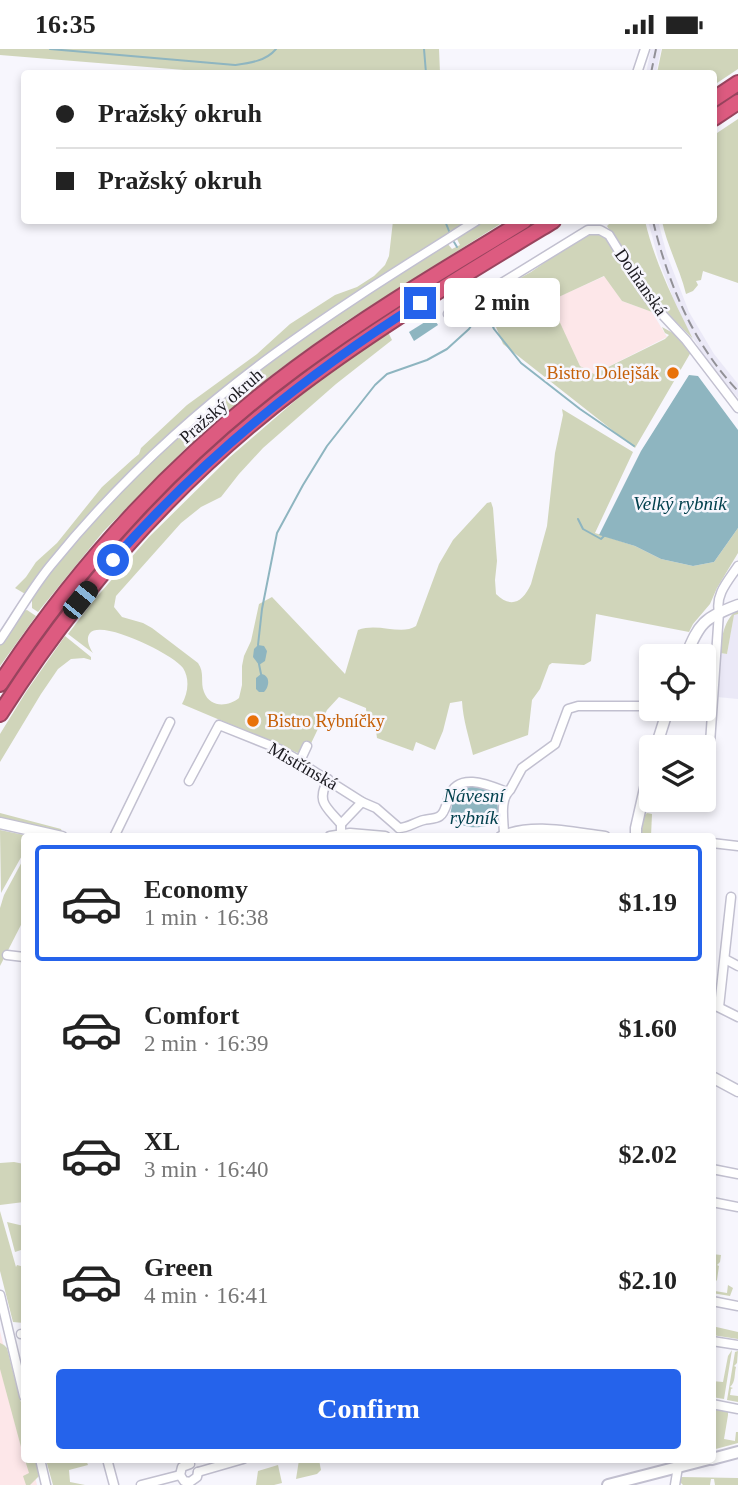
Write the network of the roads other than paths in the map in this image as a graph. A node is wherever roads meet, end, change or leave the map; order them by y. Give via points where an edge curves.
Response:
1 (645, 49) edge
2 (638, 70) edge
3 (738, 83) edge
4 (717, 97) edge
5 (738, 102) edge
6 (717, 116) edge
7 (471, 224) edge
8 (519, 224) edge
9 (548, 224) edge
10 (448, 314) dead end
11 (738, 408) edge
12 (738, 566) edge
13 (738, 605) edge
14 (719, 612) junction
15 (0, 640) edge
16 (691, 644) edge
17 (0, 684) edge
18 (639, 706) edge
19 (0, 713) edge
20 (170, 722) dead end
21 (711, 735) edge
22 (307, 746) dead end
23 (300, 761) junction
24 (328, 779) junction
25 (189, 781) dead end
26 (507, 792) junction
27 (362, 802) junction
28 (640, 812) edge
29 (0, 823) edge
30 (337, 832) edge
31 (398, 832) edge
32 (44, 833) edge
33 (116, 833) edge
34 (503, 833) edge
35 (509, 833) edge
36 (564, 833) edge
37 (636, 833) edge
38 (716, 843) edge
39 (738, 846) edge
40 (731, 897) dead end
41 (734, 917) edge
42 (7, 955) dead end
43 (21, 957) edge
44 (725, 959) junction
45 (738, 965) edge
46 (716, 1005) edge
47 (738, 1017) edge
48 (716, 1079) edge
49 (738, 1091) edge
50 (716, 1169) edge
51 (738, 1174) edge
52 (716, 1203) edge
53 (738, 1207) edge
54 (0, 1296) edge
55 (716, 1302) edge
56 (738, 1306) edge
57 (716, 1342) edge
58 (738, 1345) edge
59 (21, 1384) edge
60 (716, 1405) edge
61 (738, 1409) edge
62 (738, 1452) edge
63 (716, 1458) edge
64 (41, 1463) edge
65 (108, 1463) edge
66 (188, 1463) edge
67 (191, 1463) edge
68 (229, 1463) edge
69 (694, 1463) edge
70 (678, 1467) junction
71 (198, 1472) junction
72 (184, 1481) edge
73 (46, 1485) edge
74 (114, 1485) edge
75 (141, 1485) edge
76 (608, 1485) edge
77 (675, 1485) edge

1 - 2 street
3 - 4 highway
5 - 6 highway
7 - 15 street via 274,355 183,428 106,502 50,567
8 - 17 highway, Pražský okruh via 374,313 296,368 209,440 115,534 58,602
9 - 19 highway, Pražský okruh via 319,371 208,463 120,553 72,611
10 - 11 street, Dolňanská via 589,230 600,230 609,235 652,303 687,340
12 - 14 street via 720,594
13 - 14 street
14 - 16 street via 699,627
14 - 21 street
18 - 26 street via 572,707 555,744 522,768
20 - 33 street
22 - 23 street
23 - 24 street, Mistřínská
23 - 25 street, Mistřínská via 219,725
24 - 27 street, Mistřínská
24 - 30 street via 321,795
26 - 31 street, Mistřínská via 481,782 464,782 451,792 443,815
26 - 34 street
27 - 30 street
27 - 31 street, Mistřínská via 376,808
28 - 37 street
29 - 32 street
35 - 36 street
38 - 39 street
40 - 41 street
41 - 44 street
42 - 43 street
44 - 45 street
44 - 46 street
46 - 47 street
48 - 49 street
50 - 51 street
52 - 53 street
54 - 59 street
55 - 56 street
57 - 58 street
60 - 61 street
62 - 63 main road
64 - 73 street
65 - 74 street
66 - 72 street via 181,1467
67 - 71 street
68 - 71 street
69 - 70 main road
70 - 76 main road
70 - 77 street
71 - 72 street via 195,1479
72 - 75 street

